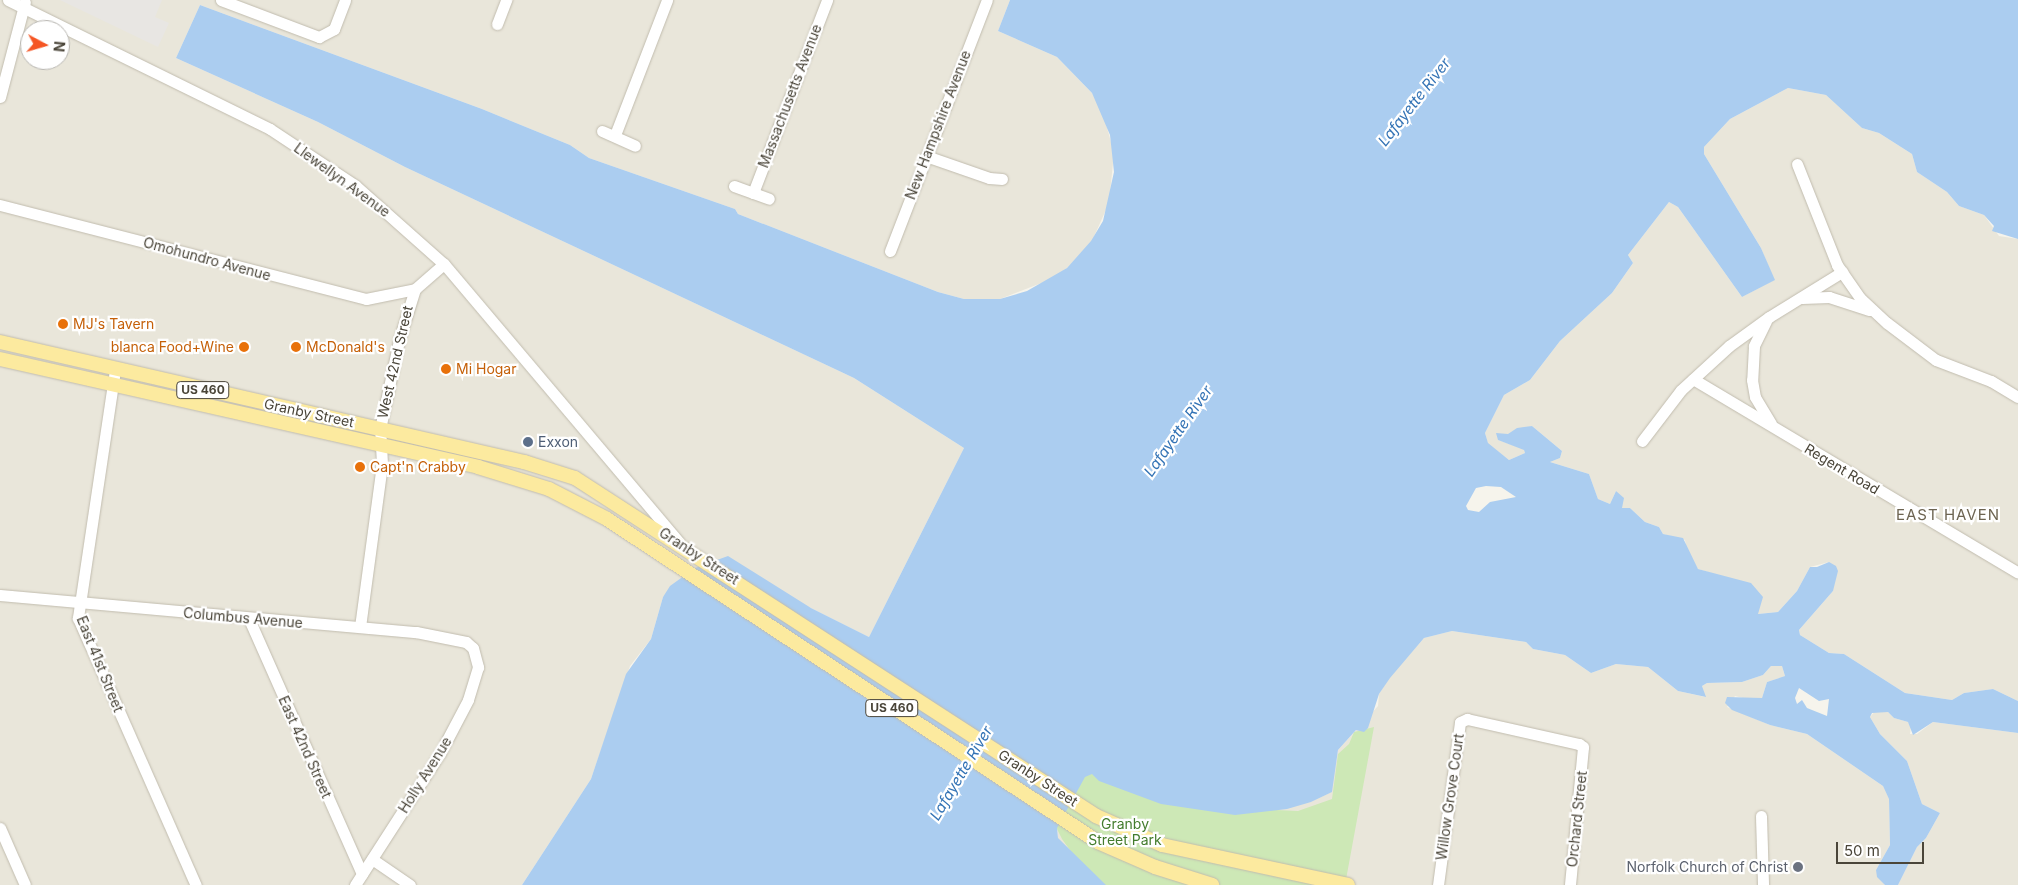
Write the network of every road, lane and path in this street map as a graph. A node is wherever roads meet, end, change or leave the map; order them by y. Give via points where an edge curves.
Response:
1 (8, 0) edge
2 (221, 0) edge
3 (345, 0) edge
4 (506, 0) edge
5 (667, 0) edge
6 (827, 0) edge
7 (987, 0) edge
8 (25, 4) edge
9 (497, 24) dead end
10 (0, 97) edge
11 (602, 131) dead end
12 (615, 135) junction
13 (635, 146) dead end
14 (926, 156) junction
15 (1797, 164) dead end
16 (1002, 179) dead end
17 (734, 186) dead end
18 (753, 193) junction
19 (768, 199) dead end
20 (0, 205) edge
21 (890, 250) dead end
22 (444, 264) junction
23 (1842, 272) junction
24 (416, 289) junction
25 (1801, 298) junction
26 (1873, 311) junction
27 (1769, 317) junction
28 (0, 342) edge
29 (0, 359) edge
30 (115, 370) junction
31 (1693, 379) junction
32 (112, 386) junction
33 (2018, 396) edge
34 (1773, 426) junction
35 (380, 429) junction
36 (1642, 441) dead end
37 (379, 445) junction
38 (681, 545) junction
39 (2018, 573) edge
40 (0, 595) edge
41 (79, 603) junction
42 (249, 619) junction
43 (360, 627) junction
44 (477, 657) joint
45 (1584, 752) joint
46 (1761, 816) dead end
47 (0, 828) edge
48 (372, 859) junction
49 (362, 874) junction
50 (1318, 882) edge
51 (25, 885) edge
52 (196, 885) edge
53 (355, 885) edge
54 (410, 885) edge
55 (1212, 885) edge
56 (1348, 885) edge
57 (1438, 885) edge
58 (1570, 885) edge
59 (1763, 885) edge

1 - 8 street, Llewellyn Avenue
2 - 3 street via 324,36 334,29
4 - 9 street
5 - 12 street
6 - 18 street, Massachusetts Avenue
7 - 14 street, New Hampshire Avenue
8 - 10 street
8 - 22 street, Llewellyn Avenue via 270,129 356,186
11 - 12 street
12 - 13 street
14 - 16 street via 989,178
14 - 21 street, New Hampshire Avenue
15 - 23 street
17 - 18 street
18 - 19 street
20 - 24 street, Omohundro Avenue via 349,296 373,298
22 - 24 street, West 42nd Street
22 - 38 street, Llewellyn Avenue
23 - 25 street
23 - 26 street
24 - 35 street, West 42nd Street via 399,340
25 - 26 street via 1829,297
25 - 27 street
26 - 33 street via 1936,360
27 - 31 street
27 - 34 street via 1754,346 1752,380 1758,403
28 - 30 main road, Granby Street / US 460
29 - 32 main road, Granby Street / US 460
30 - 32 street, East 41st Street
30 - 35 main road, Granby Street / US 460
31 - 34 street, Regent Road via 1728,403
31 - 36 street
32 - 37 main road, Granby Street / US 460
32 - 41 street, East 41st Street via 85,586
34 - 39 street, Regent Road
35 - 37 street, West 42nd Street
35 - 38 main road, Granby Street / US 460 via 556,471 596,489
37 - 43 street via 382,464
37 - 55 main road, Granby Street / US 460 via 478,467 549,489 607,519 1007,784 1115,850
38 - 50 main road, Granby Street / US 460 via 1050,787 1124,830 1195,854
40 - 41 street, Columbus Avenue
41 - 42 street, Columbus Avenue
41 - 52 street, East 41st Street via 78,618
42 - 43 street, Columbus Avenue
42 - 49 street, East 42nd Street
43 - 44 street, Columbus Avenue via 457,638 473,648
44 - 48 street, Holly Avenue via 477,675 458,723
45 - 57 street, Willow Grove Court via 1580,744 1463,719
45 - 58 street, Orchard Street
46 - 59 street
47 - 51 street
48 - 49 street, Holly Avenue
48 - 54 street
49 - 53 street, Holly Avenue
50 - 56 main road, Granby Street / US 460

